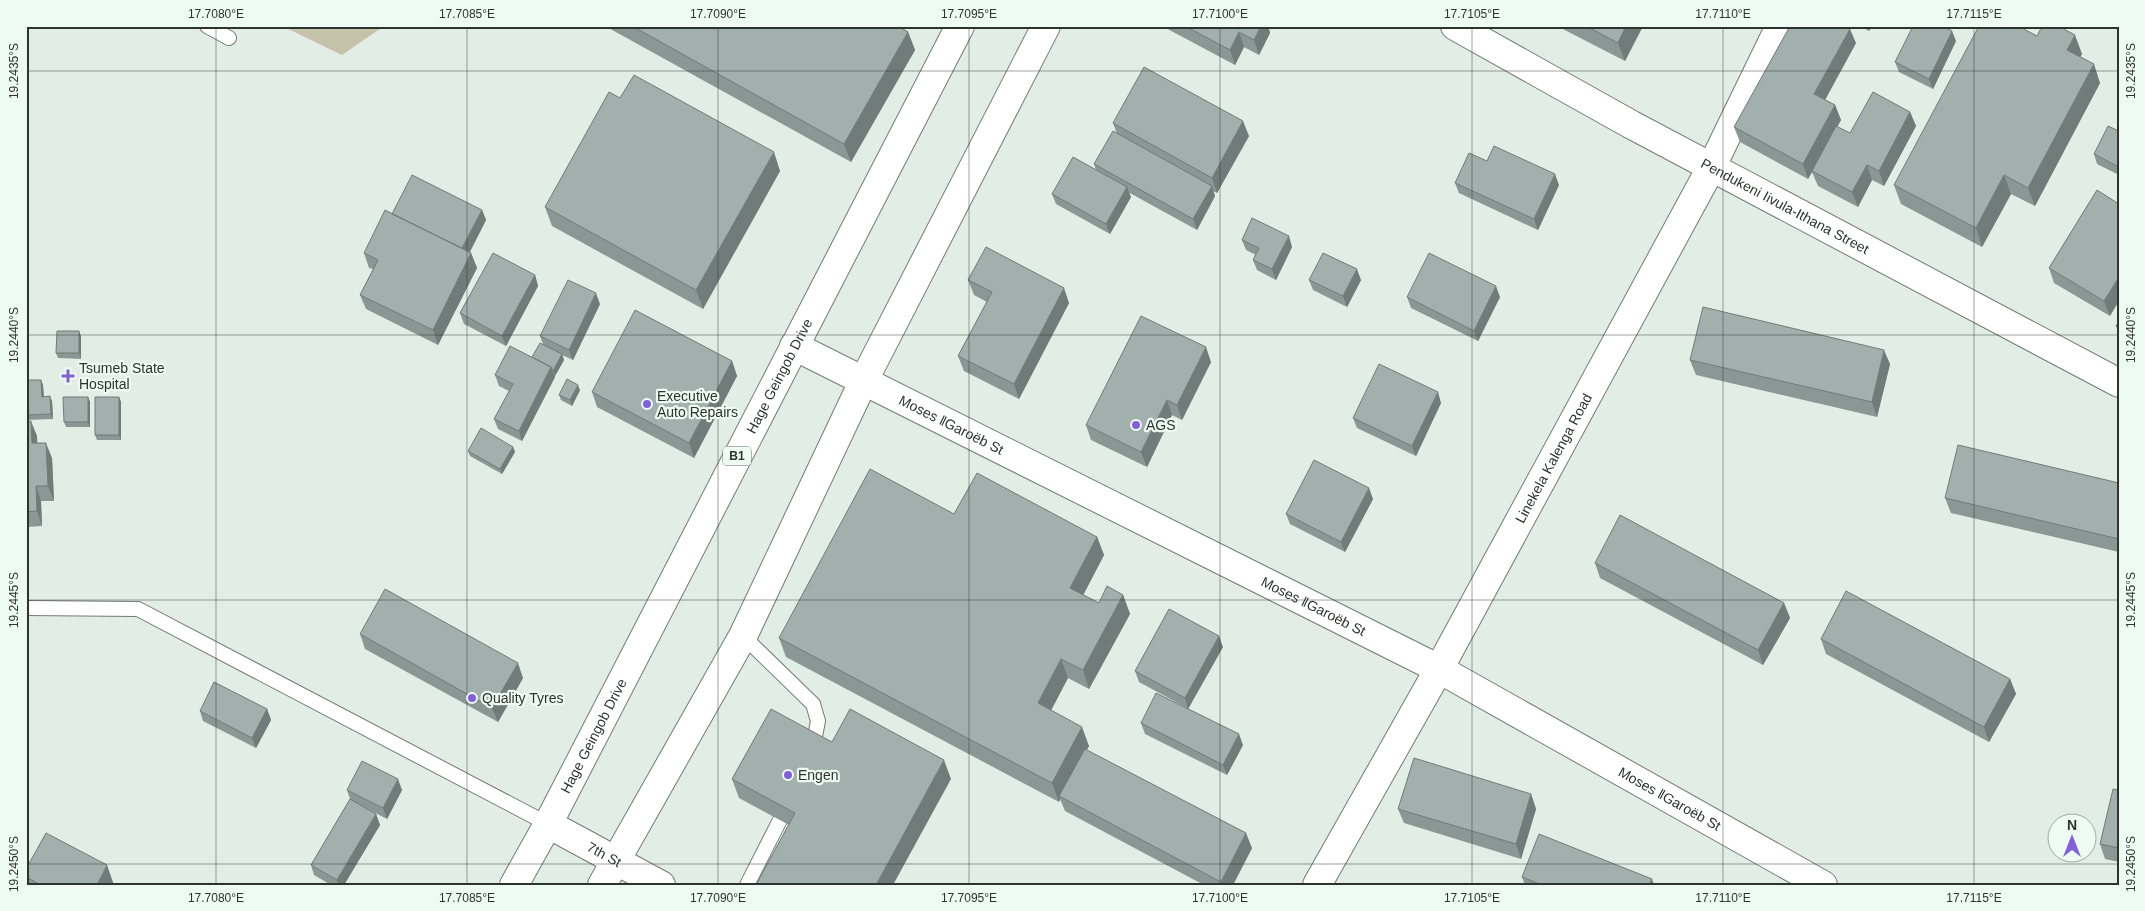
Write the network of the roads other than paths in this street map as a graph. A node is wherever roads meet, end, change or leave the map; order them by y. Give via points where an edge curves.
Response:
1 (207, 26) edge
2 (960, 26) edge
3 (1046, 26) edge
4 (1455, 26) edge
5 (1780, 26) edge
6 (229, 38) dead end
7 (1712, 166) junction
8 (794, 346) junction
9 (863, 382) junction
10 (2119, 383) edge
11 (26, 608) edge
12 (743, 636) junction
13 (1440, 668) junction
14 (813, 747) edge
15 (780, 820) edge
16 (548, 824) junction
17 (616, 860) junction
18 (514, 885) edge
19 (602, 885) edge
20 (661, 885) edge
21 (747, 885) edge
22 (1317, 885) edge
23 (1823, 885) edge

1 - 6 lane
2 - 8 main road, Hage Geingob Drive / B1
3 - 9 main road
4 - 7 main road, Pendukeni Iivula-Ithana Street
5 - 7 main road, Linekela Kalenga Road
7 - 10 main road, Pendukeni Iivula-Ithana Street
7 - 13 main road, Linekela Kalenga Road
8 - 9 main road, Moses ǁGaroëb St
8 - 16 main road, Hage Geingob Drive / B1
9 - 12 main road
9 - 13 main road, Moses ǁGaroëb St
11 - 16 lane via 138,609
12 - 14 lane via 813,704 818,721
12 - 17 main road
13 - 22 main road, Linekela Kalenga Road
13 - 23 main road, Moses ǁGaroëb St
15 - 21 lane
16 - 17 main road, 7th St
16 - 18 main road, Hage Geingob Drive / B1
17 - 19 main road
17 - 20 main road, 7th St

